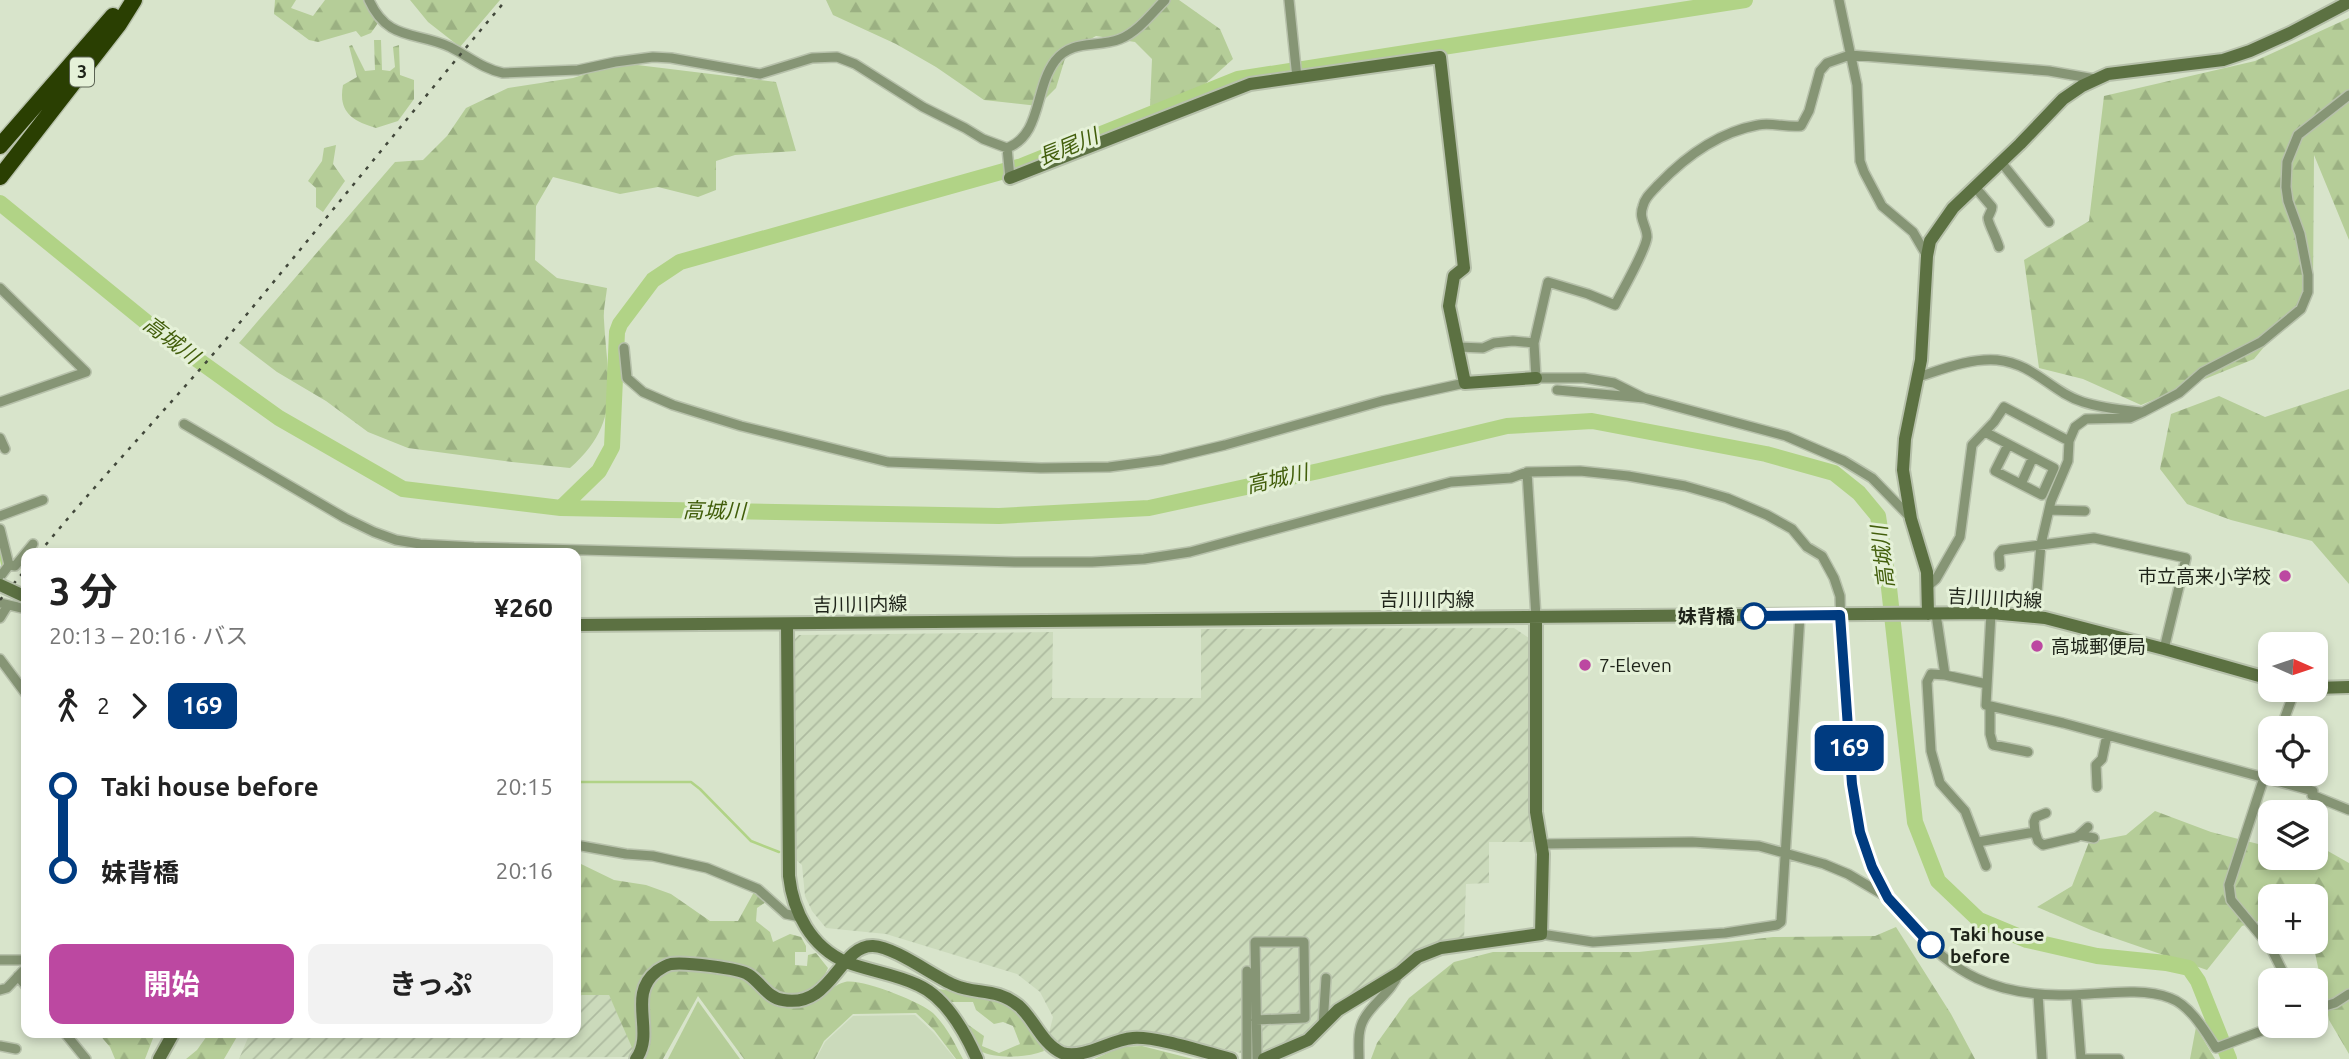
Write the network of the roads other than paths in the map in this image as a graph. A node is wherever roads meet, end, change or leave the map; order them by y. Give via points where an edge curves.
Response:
1 (128, 0) edge
2 (134, 0) edge
3 (369, 0) edge
4 (1165, 0) edge
5 (1289, 0) edge
6 (1839, 0) edge
7 (2349, 2) edge
8 (1850, 55) junction
9 (1296, 73) junction
10 (2097, 79) junction
11 (2349, 95) edge
12 (0, 146) edge
13 (1007, 148) junction
14 (2001, 162) junction
15 (1010, 175) joint
16 (0, 177) edge
17 (1975, 187) junction
18 (2049, 222) dead end
19 (1999, 247) dead end
20 (1927, 256) junction
21 (0, 288) edge
22 (1534, 343) junction
23 (1458, 347) junction
24 (624, 348) dead end
25 (1918, 377) junction
26 (1536, 378) junction
27 (1465, 383) junction
28 (1557, 390) dead end
29 (1644, 398) junction
30 (0, 402) edge
31 (2143, 412) junction
32 (184, 424) dead end
33 (1984, 432) junction
34 (0, 438) edge
35 (2069, 441) junction
36 (2008, 445) junction
37 (5, 449) dead end
38 (2033, 457) junction
39 (1527, 472) junction
40 (2021, 484) junction
41 (43, 500) dead end
42 (2049, 510) junction
43 (2085, 511) dead end
44 (0, 516) edge
45 (1911, 519) junction
46 (0, 529) edge
47 (33, 544) dead end
48 (2041, 544) junction
49 (30, 548) edge
50 (519, 548) edge
51 (581, 549) edge
52 (21, 559) edge
53 (2000, 566) dead end
54 (3, 574) edge
55 (1928, 586) junction
56 (21, 592) edge
57 (4, 604) edge
58 (1932, 614) junction
59 (1991, 614) junction
60 (1800, 615) junction
61 (1840, 615) junction
62 (2035, 616) junction
63 (1536, 617) junction
64 (0, 618) edge
65 (581, 625) edge
66 (787, 625) junction
67 (2164, 649) junction
68 (0, 659) edge
69 (1945, 674) junction
70 (2258, 676) edge
71 (1987, 684) junction
72 (2349, 687) edge
73 (21, 688) edge
74 (2328, 688) edge
75 (1990, 706) junction
76 (2107, 734) junction
77 (2028, 752) dead end
78 (2258, 776) edge
79 (2260, 786) edge
80 (2295, 786) edge
81 (2097, 787) dead end
82 (2349, 810) edge
83 (2046, 813) dead end
84 (2088, 827) dead end
85 (2035, 832) junction
86 (2079, 835) junction
87 (2094, 838) dead end
88 (1978, 842) junction
89 (1541, 844) junction
90 (581, 846) edge
91 (1785, 853) junction
92 (1986, 866) dead end
93 (1888, 898) junction
94 (800, 917) junction
95 (1541, 934) junction
96 (0, 960) edge
97 (21, 960) edge
98 (845, 961) junction
99 (2281, 968) edge
100 (1247, 971) dead end
101 (1399, 974) junction
102 (21, 975) edge
103 (1326, 978) dead end
104 (0, 990) edge
105 (2038, 994) junction
106 (2349, 994) edge
107 (2076, 995) junction
108 (2328, 1005) edge
109 (1256, 1020) junction
110 (1323, 1026) junction
111 (2258, 1032) edge
112 (69, 1038) edge
113 (171, 1038) edge
114 (0, 1046) edge
115 (16, 1049) dead end
116 (86, 1059) edge
117 (159, 1059) edge
118 (636, 1059) edge
119 (977, 1059) edge
120 (1231, 1059) edge
121 (1247, 1059) edge
122 (1257, 1059) edge
123 (1264, 1059) edge
124 (1359, 1059) edge
125 (2042, 1059) edge
126 (2082, 1059) edge
127 (2119, 1059) edge

1 - 12 highway, 3
2 - 16 highway, 3
3 - 13 street via 383,22 402,33 449,47 503,73 578,70 653,57 760,74 812,58 837,57 982,139
4 - 13 street via 1122,38 1064,52 1042,85 1024,139
5 - 9 street
6 - 8 street
7 - 10 street via 2280,38 2223,60 2131,69
8 - 10 street
8 - 20 street via 1864,172 1882,206 1913,232
8 - 22 street via 1827,63 1820,71 1801,126 1759,125 1728,134 1692,154 1647,197 1641,215 1645,245 1615,305 1548,282
9 - 15 street via 1228,90
9 - 23 street via 1440,57 1464,268 1454,276 1450,306
10 - 14 street via 2063,99
11 - 31 street via 2298,135 2287,162 2288,201 2308,275 2301,309 2261,342 2203,372 2179,393
13 - 15 street
14 - 17 street
14 - 18 street
17 - 19 street via 1992,207 1989,226
17 - 20 street via 1940,226
20 - 25 street
21 - 30 street via 86,372
22 - 23 street
22 - 26 street
23 - 27 street
24 - 27 street via 627,378 643,392 673,405 888,463 919,465 1041,468 1137,464
25 - 31 street via 1971,362 2010,362 2081,402
25 - 45 street via 1903,470
26 - 27 street
26 - 29 street via 1614,383
28 - 29 street
29 - 45 street via 1786,436 1844,461 1872,478
31 - 35 street via 2130,418 2086,419
32 - 50 street via 374,532 420,544
33 - 35 street via 2004,407
33 - 36 street
33 - 55 street via 1972,445 1960,537
34 - 37 street
35 - 42 street via 2068,461
36 - 38 street
36 - 40 street via 1995,471
38 - 40 street
38 - 40 street via 2054,468 2042,495
39 - 51 street via 1511,478 1451,482 1190,552 1144,559 1015,562
39 - 61 street via 1580,471 1674,484 1767,515 1792,529 1822,556 1840,596
39 - 63 street
41 - 44 street
42 - 43 street
42 - 48 street
45 - 55 street
46 - 54 street
47 - 49 street
48 - 53 street via 2002,550
48 - 62 street
48 - 67 street via 2094,538 2186,558
52 - 54 street
54 - 56 street, bridge
55 - 58 street
57 - 64 street
58 - 59 street, 吉川川内線
58 - 61 street, 吉川川内線
58 - 69 street
59 - 62 street, 吉川川内線
59 - 71 street
60 - 61 street, 吉川川内線
60 - 63 street, 吉川川内線
60 - 91 street
61 - 93 street via 1857,820
62 - 67 street, 吉川川内線
63 - 66 street, 吉川川内線
63 - 89 street via 1536,812
65 - 66 street, 吉川川内線
66 - 94 street via 789,876
67 - 70 street, 吉川川内線
68 - 73 street
69 - 71 street
69 - 88 street via 1931,674 1927,682 1931,751 1940,783 1965,811
71 - 75 street via 1986,705
72 - 74 street
75 - 76 street
75 - 77 street via 1993,745
76 - 78 street
76 - 81 street via 2102,759 2096,765
79 - 99 street via 2229,885 2231,901 2271,948
80 - 82 street
83 - 85 street via 2036,817
84 - 86 street
85 - 86 street via 2043,845
85 - 88 street
86 - 87 street
88 - 92 street
89 - 91 street via 1692,842 1759,846
89 - 95 street
90 - 94 street via 707,868 758,889 786,914
91 - 93 street via 1848,874
91 - 95 street via 1781,922 1777,925 1593,942
93 - 105 street via 1921,936 1965,974 2017,993
94 - 98 street via 825,949
95 - 101 street via 1434,950
96 - 97 street
98 - 118 street via 824,988 795,1001 774,998 752,977 735,969 664,967 649,979 641,995 645,1041
98 - 119 street via 919,985 936,997
98 - 120 street via 871,946 956,987 998,995 1020,1007 1054,1048 1069,1055 1142,1038
100 - 121 street
101 - 110 street via 1338,1010
101 - 124 street via 1394,986 1365,1016
102 - 104 street
103 - 110 street
105 - 107 street
105 - 125 street
106 - 108 street
107 - 111 street via 2171,998 2195,1018 2217,1048
107 - 126 street
109 - 109 street via 1255,942 1304,942 1305,1018
109 - 122 street
110 - 123 street via 1308,1040
112 - 116 street
113 - 117 street
114 - 115 street
126 - 127 street

